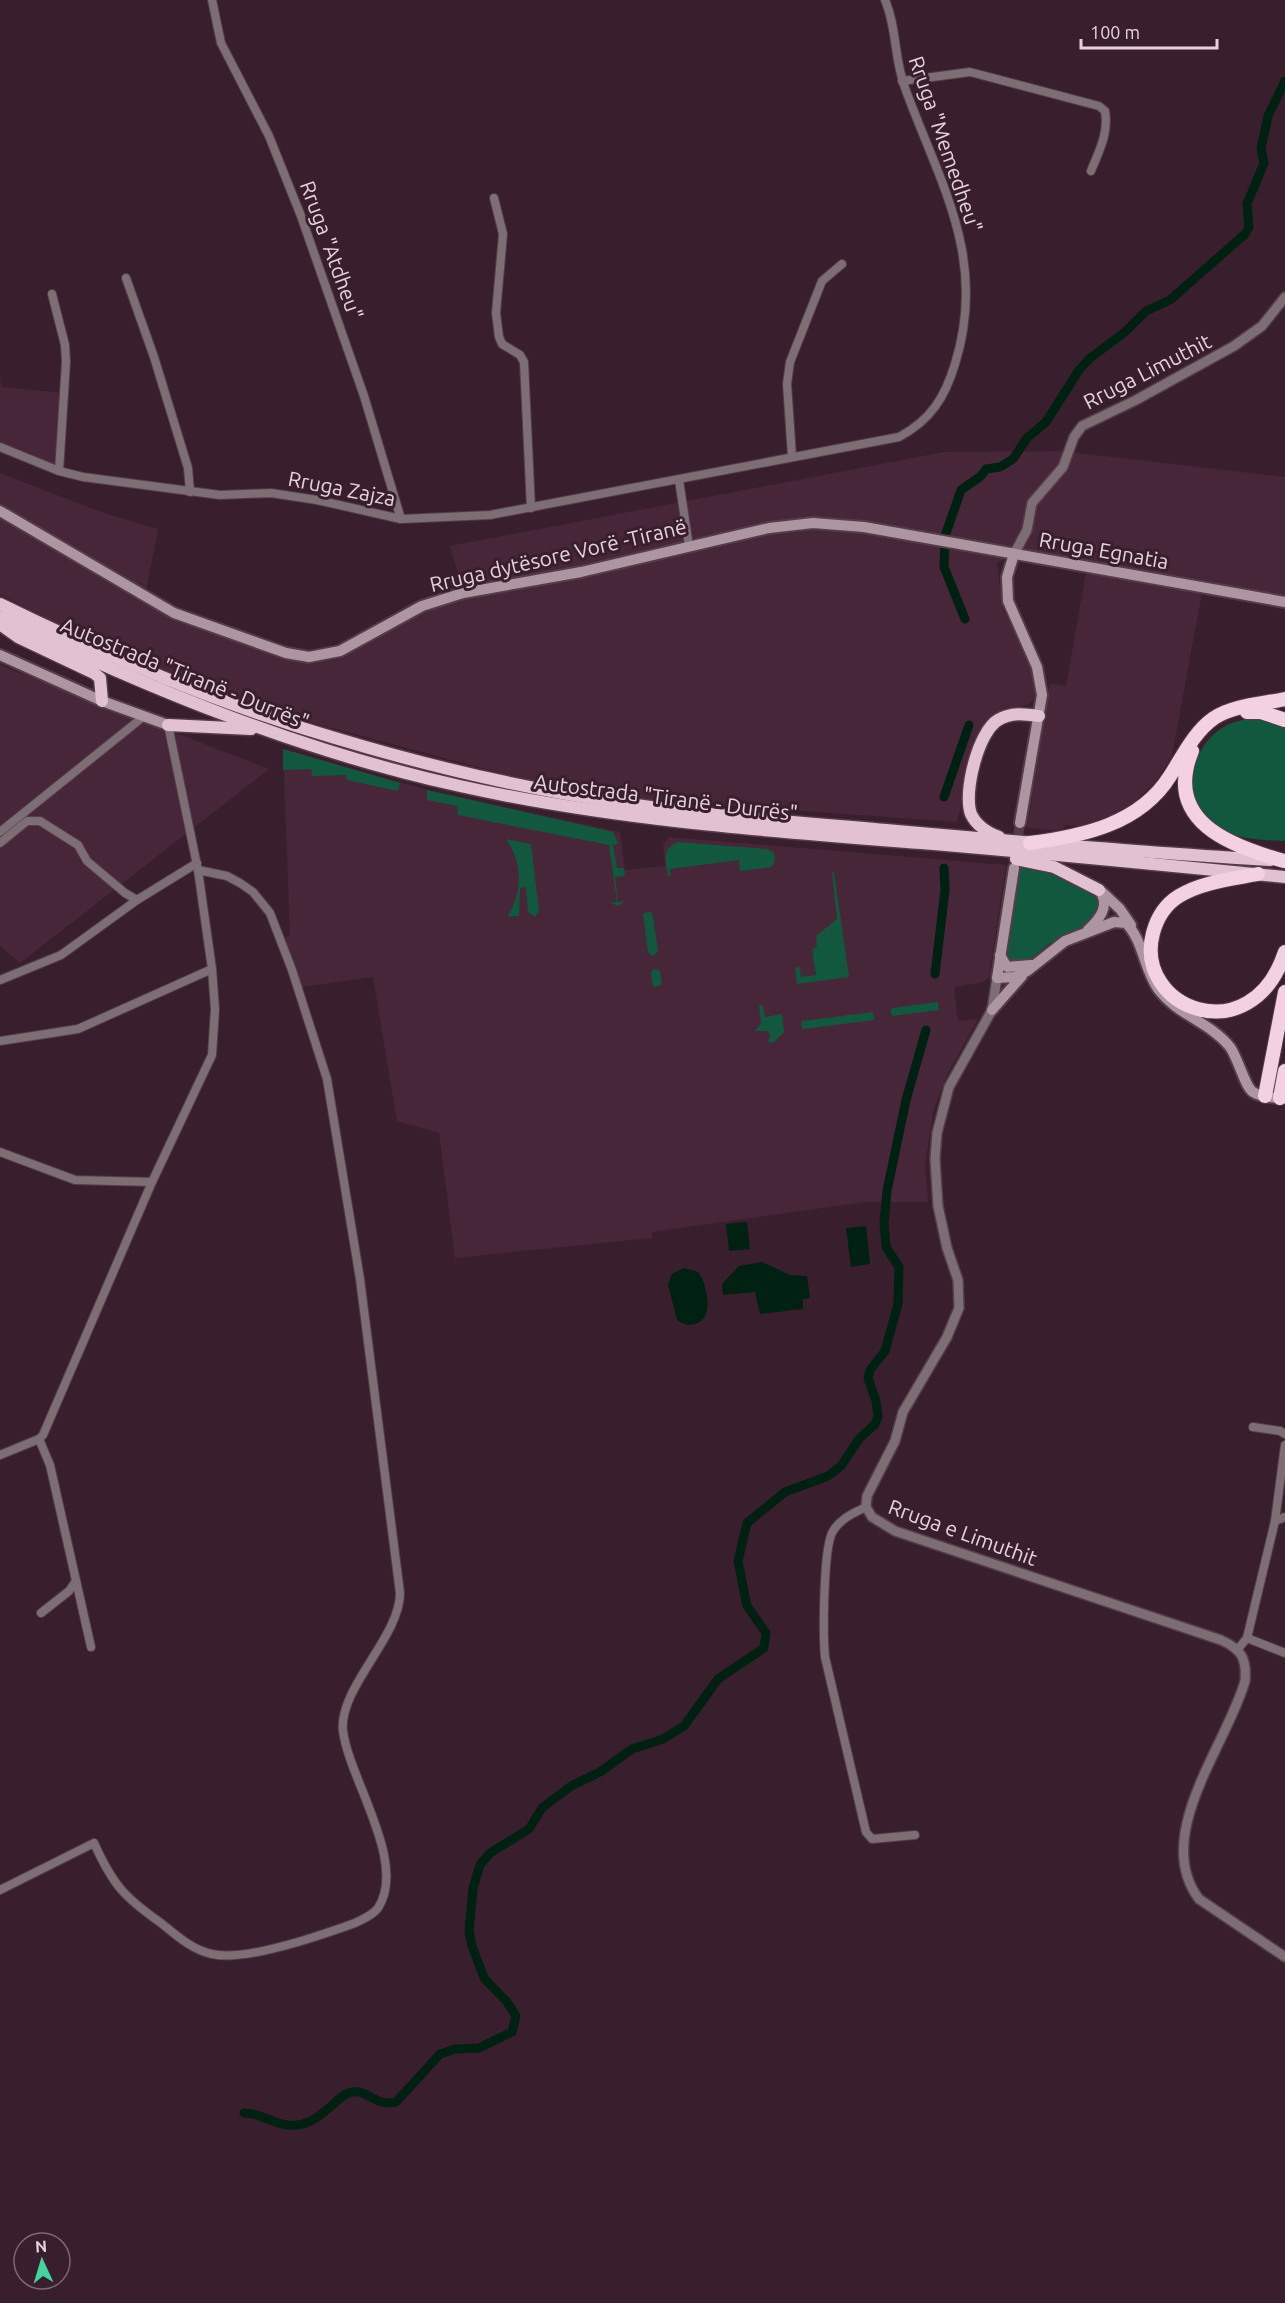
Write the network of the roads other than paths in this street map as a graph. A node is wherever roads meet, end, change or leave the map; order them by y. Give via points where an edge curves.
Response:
1 (212, 0) edge
2 (885, 0) edge
3 (902, 81) junction
4 (1091, 171) dead end
5 (494, 198) dead end
6 (842, 264) dead end
7 (126, 278) dead end
8 (52, 294) dead end
9 (1285, 297) edge
10 (0, 447) edge
11 (792, 456) junction
12 (59, 471) junction
13 (680, 480) junction
14 (190, 492) junction
15 (531, 508) junction
16 (0, 511) edge
17 (401, 519) junction
18 (689, 546) junction
19 (1014, 554) junction
20 (1285, 602) edge
21 (0, 604) edge
22 (0, 617) edge
23 (0, 624) edge
24 (0, 655) edge
25 (1285, 699) edge
26 (102, 701) junction
27 (1039, 716) junction
28 (142, 717) junction
29 (1285, 720) edge
30 (168, 725) junction
31 (268, 730) junction
32 (1020, 823) tunnel mouth
33 (0, 832) edge
34 (1012, 841) junction
35 (0, 843) edge
36 (1030, 843) junction
37 (953, 846) junction
38 (1285, 861) edge
39 (197, 866) junction
40 (1014, 868) dead end
41 (1258, 874) junction
42 (1285, 877) edge
43 (1099, 890) junction
44 (137, 900) junction
45 (1133, 929) junction
46 (1077, 936) junction
47 (1285, 952) edge
48 (999, 953) junction
49 (1041, 958) junction
50 (212, 969) junction
51 (1027, 971) junction
52 (997, 978) junction
53 (0, 980) edge
54 (1285, 992) edge
55 (992, 1010) junction
56 (0, 1041) edge
57 (1285, 1071) edge
58 (1265, 1096) junction
59 (1282, 1098) edge
60 (0, 1152) edge
61 (152, 1182) junction
62 (1253, 1427) dead end
63 (1285, 1434) edge
64 (39, 1439) junction
65 (1285, 1445) edge
66 (0, 1455) edge
67 (867, 1506) junction
68 (1285, 1517) edge
69 (1275, 1521) junction
70 (76, 1581) junction
71 (41, 1613) dead end
72 (1248, 1638) junction
73 (91, 1647) dead end
74 (1238, 1649) junction
75 (1285, 1653) edge
76 (915, 1835) dead end
77 (0, 1890) edge
78 (1285, 1957) edge

1 - 17 street, Rruga "Atdheu" via 221,43 269,135 302,216 364,396
2 - 3 street, Rruga "Memedheu" via 893,23
3 - 4 street via 970,72 1099,106 1105,111 1106,127
3 - 11 street, Rruga "Memedheu" via 958,225 967,290 963,338 943,398 912,430 888,441
5 - 15 street via 503,234 497,328 502,344 524,362
6 - 11 street via 822,281 790,362 786,384
7 - 14 street via 188,468
8 - 12 street via 66,362
9 - 19 street, Rruga Limuthit via 1262,326 1234,346 1082,426 1063,467 1032,503 1027,530
10 - 12 street, Rruga Zajza
11 - 13 street, Rruga Zajza
12 - 14 street, Rruga Zajza
13 - 15 street, Rruga Zajza
13 - 18 street
14 - 17 street, Rruga Zajza via 280,494
15 - 17 street, Rruga Zajza via 459,519
16 - 18 main road, Rruga dytësore Vorë -Tiranë via 174,613 286,653 309,657 340,651 407,613 448,597
18 - 19 main road, Rruga dytësore Vorë -Tiranë via 769,528 813,523 845,524
19 - 20 main road, Rruga Egnatia
19 - 27 main road, Rruga Egnatia via 1007,576 1008,601 1041,677
21 - 34 highway, Autostrada "Tiranë - Durrës" via 125,662 220,700 335,738 461,772 659,808
22 - 31 highway, Autostrada "Tiranë - Durrës" via 131,678
23 - 26 highway via 18,637 94,673 100,678
24 - 26 main road
25 - 36 highway via 1215,718 1193,739 1158,793 1130,815 1084,834
26 - 28 main road
27 - 32 main road, Rruga Egnatia
27 - 34 highway via 1011,715 992,724 983,737 970,785 969,805 975,821
28 - 30 main road
28 - 33 street
29 - 38 highway via 1273,714 1248,712 1218,723 1196,743 1185,779 1191,808 1210,830 1236,846
30 - 31 highway
30 - 39 street
31 - 37 highway, Autostrada "Tiranë - Durrës" via 420,776 576,809 690,824
34 - 36 highway, Autostrada "Tiranë - Durrës"
35 - 44 street via 30,820 40,820 78,845 87,861
36 - 38 highway, Autostrada "Tiranë - Durrës"
37 - 41 highway, Autostrada "Tiranë - Durrës"
37 - 43 highway via 1054,867
39 - 44 street
39 - 50 street
39 - 77 street via 240,883 270,913 327,1079 360,1279 400,1593 396,1614 342,1720 349,1757 380,1836 385,1888 378,1908 355,1923 256,1952 228,1956 199,1950 133,1903 109,1875 94,1843
40 - 48 main road
41 - 42 highway, Autostrada "Tiranë - Durrës"
41 - 47 highway via 1200,887 1169,904 1152,937 1150,950 1156,974 1170,993 1189,1006 1232,1010 1246,1006 1265,991
43 - 45 main road via 1120,909
43 - 46 main road via 1104,896 1103,912 1089,930
44 - 53 street via 61,955
45 - 46 main road via 1121,920
45 - 58 main road via 1159,990 1177,1008 1221,1037 1238,1059 1249,1089
46 - 49 main road
48 - 49 main road via 1004,964 1014,968
48 - 52 main road
49 - 51 main road
50 - 56 street via 78,1029
50 - 61 street via 212,1055
51 - 52 main road
51 - 55 main road
52 - 55 street, Rruga e Limuthit
54 - 58 highway
55 - 67 street, Rruga e Limuthit via 949,1087 934,1159 938,1206 958,1280 959,1308 947,1337 903,1412 890,1452 867,1496
57 - 59 highway
58 - 59 main road
60 - 61 street via 75,1180
61 - 64 street via 100,1308
62 - 63 street
64 - 66 street
64 - 70 street via 50,1465
65 - 69 street
67 - 74 street, Rruga e Limuthit via 872,1517 896,1531 1190,1629
67 - 76 street via 840,1522 830,1537 823,1632 825,1657 866,1832 872,1839
68 - 69 street
69 - 72 street
70 - 71 street
70 - 73 street
72 - 74 street
72 - 75 street
74 - 78 street via 1245,1662 1245,1681 1190,1810 1184,1839 1185,1866 1199,1899

